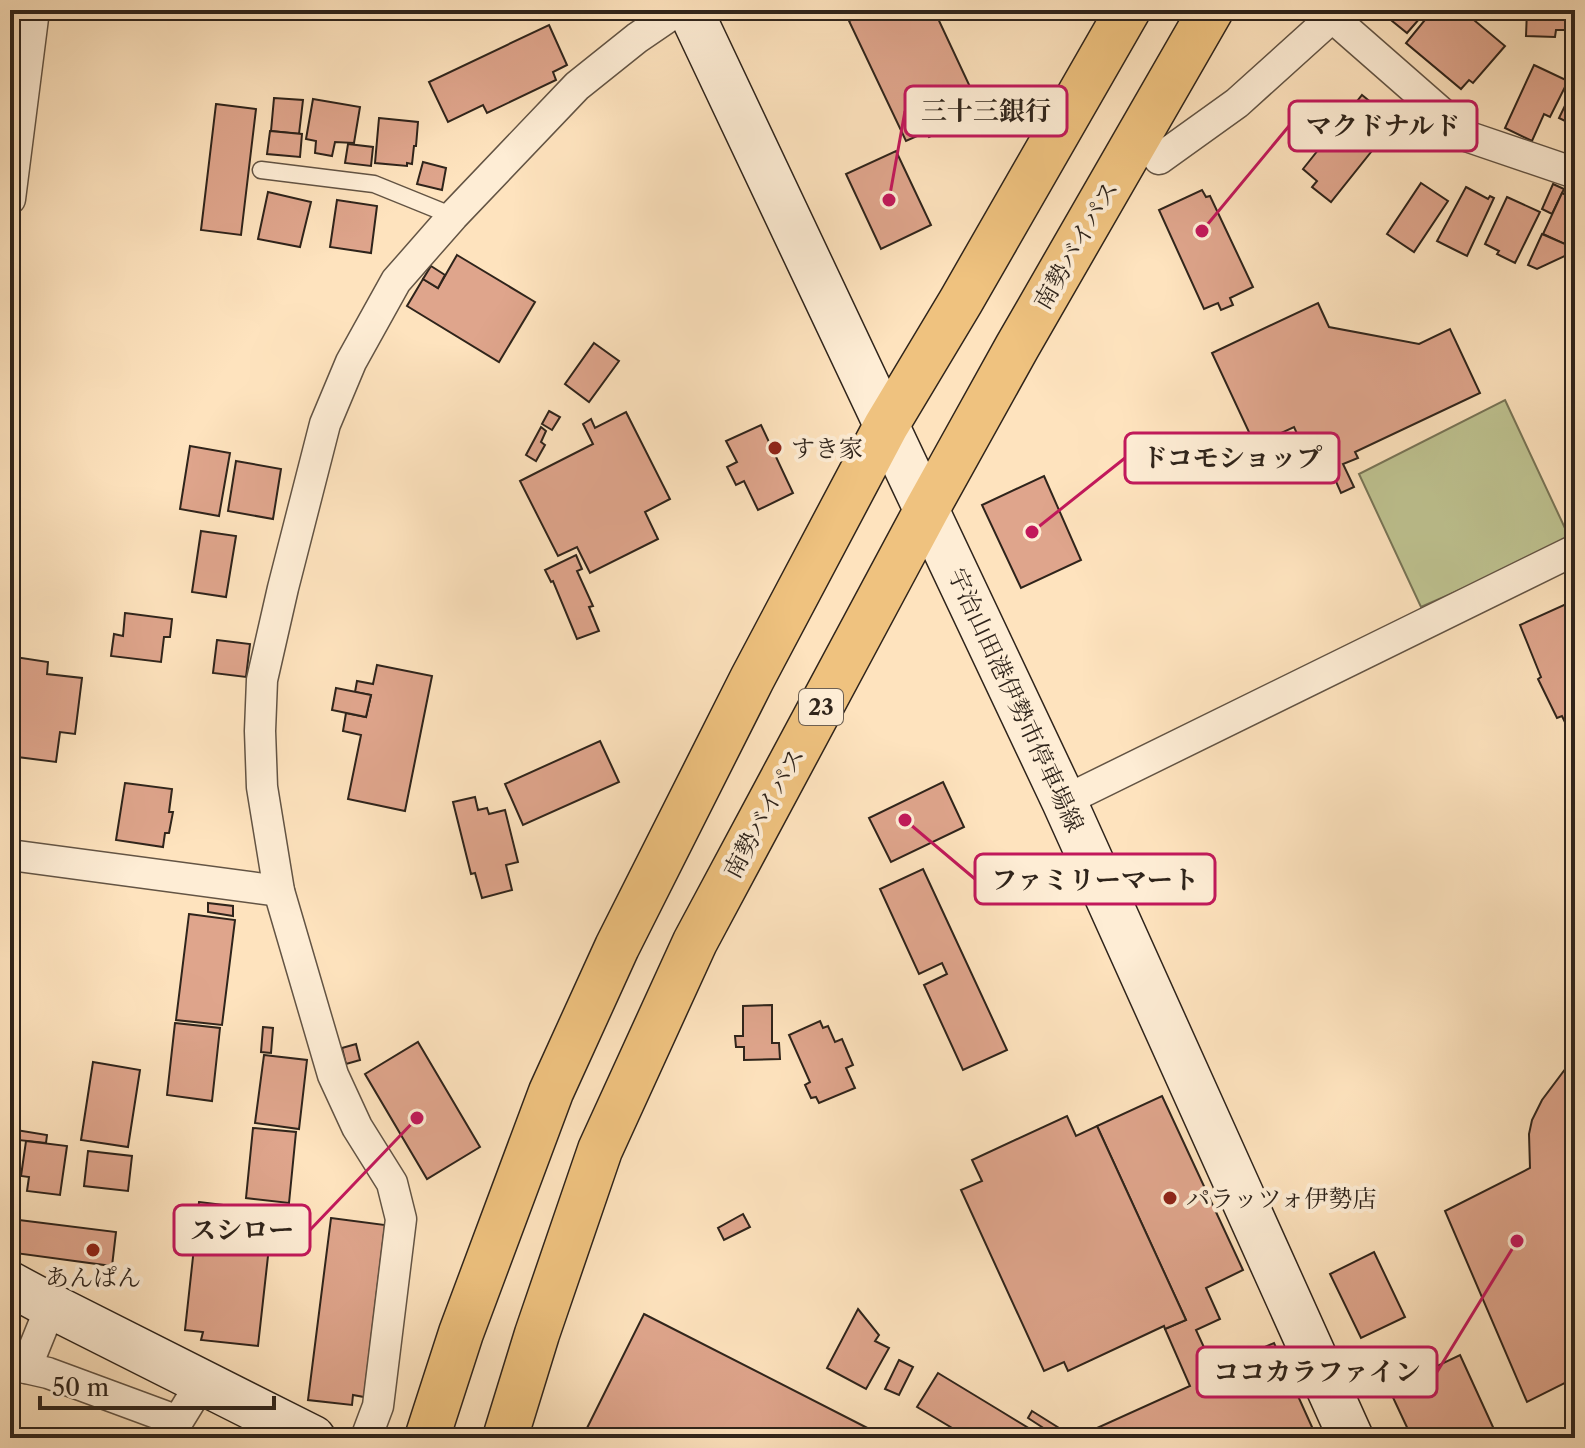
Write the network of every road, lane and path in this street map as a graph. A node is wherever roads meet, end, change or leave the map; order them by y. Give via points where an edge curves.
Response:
1 (34, 10) edge
2 (678, 10) edge
3 (690, 10) edge
4 (1128, 10) edge
5 (1211, 10) edge
6 (1336, 14) edge
7 (1159, 159) dead end
8 (261, 170) dead end
9 (1575, 173) edge
10 (10, 199) edge
11 (453, 216) junction
12 (886, 426) junction
13 (927, 509) junction
14 (1575, 550) edge
15 (1064, 801) junction
16 (10, 855) edge
17 (279, 891) junction
18 (10, 1284) edge
19 (51, 1306) junction
20 (18, 1367) edge
21 (202, 1382) junction
22 (313, 1438) edge
23 (366, 1438) edge
24 (427, 1438) edge
25 (505, 1438) edge
26 (1351, 1438) edge

1 - 10 street
2 - 11 street via 577,86
3 - 12 main road, 宇治山田港伊勢市停車場線
4 - 12 highway
5 - 13 highway, 南勢バイパス / 23
6 - 7 street via 1237,103
6 - 9 street via 1469,137
8 - 11 lane via 374,184
11 - 17 street via 396,281 351,362 321,439 262,680 262,787
12 - 13 main road, 宇治山田港伊勢市停車場線
12 - 24 highway via 624,933 551,1092
13 - 15 main road, 宇治山田港伊勢市停車場線
13 - 25 highway, 南勢バイパス / 23 via 695,942 606,1136
14 - 15 street
15 - 26 main road, 宇治山田港伊勢市停車場線
16 - 17 street
17 - 23 street via 333,1075 392,1183 401,1219 378,1406
18 - 19 main road
19 - 20 street
19 - 21 main road
20 - 21 street via 178,1421
21 - 22 main road

